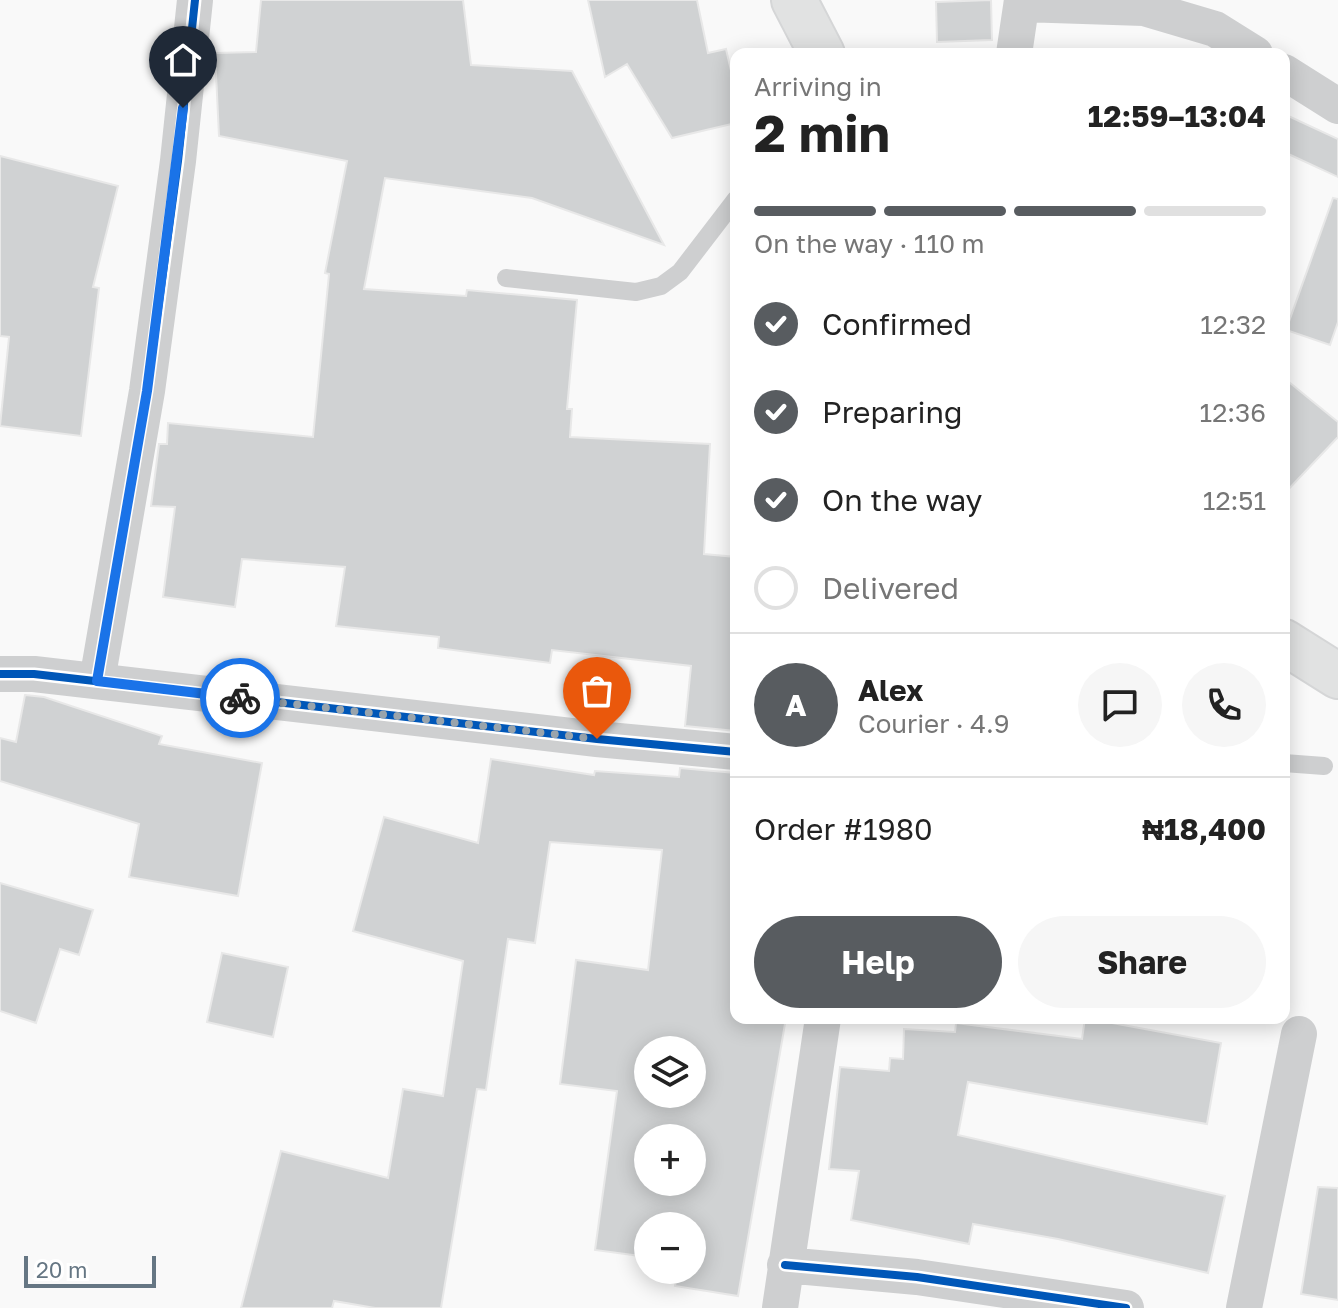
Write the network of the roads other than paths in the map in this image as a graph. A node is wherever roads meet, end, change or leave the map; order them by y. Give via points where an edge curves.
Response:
1 (195, 0) edge
2 (794, 0) edge
3 (1022, 2) edge
4 (819, 48) edge
5 (1015, 48) edge
6 (1245, 48) edge
7 (1290, 76) edge
8 (1338, 106) edge
9 (730, 207) edge
10 (506, 278) dead end
11 (1290, 646) edge
12 (0, 674) edge
13 (1338, 676) edge
14 (97, 681) junction
15 (730, 751) edge
16 (1290, 763) edge
17 (1324, 766) dead end
18 (822, 1024) edge
19 (1299, 1034) dead end
20 (785, 1265) junction
21 (780, 1308) edge
22 (1126, 1308) edge
23 (1244, 1308) edge

1 - 14 street via 147,391
2 - 4 main road
3 - 5 street
3 - 6 street via 1144,8 1215,29
7 - 8 street
9 - 10 lane via 680,272 661,286 636,292
11 - 13 main road
12 - 14 street
14 - 15 street
16 - 17 lane
18 - 20 street
19 - 23 street
20 - 21 street
20 - 22 street via 917,1277

